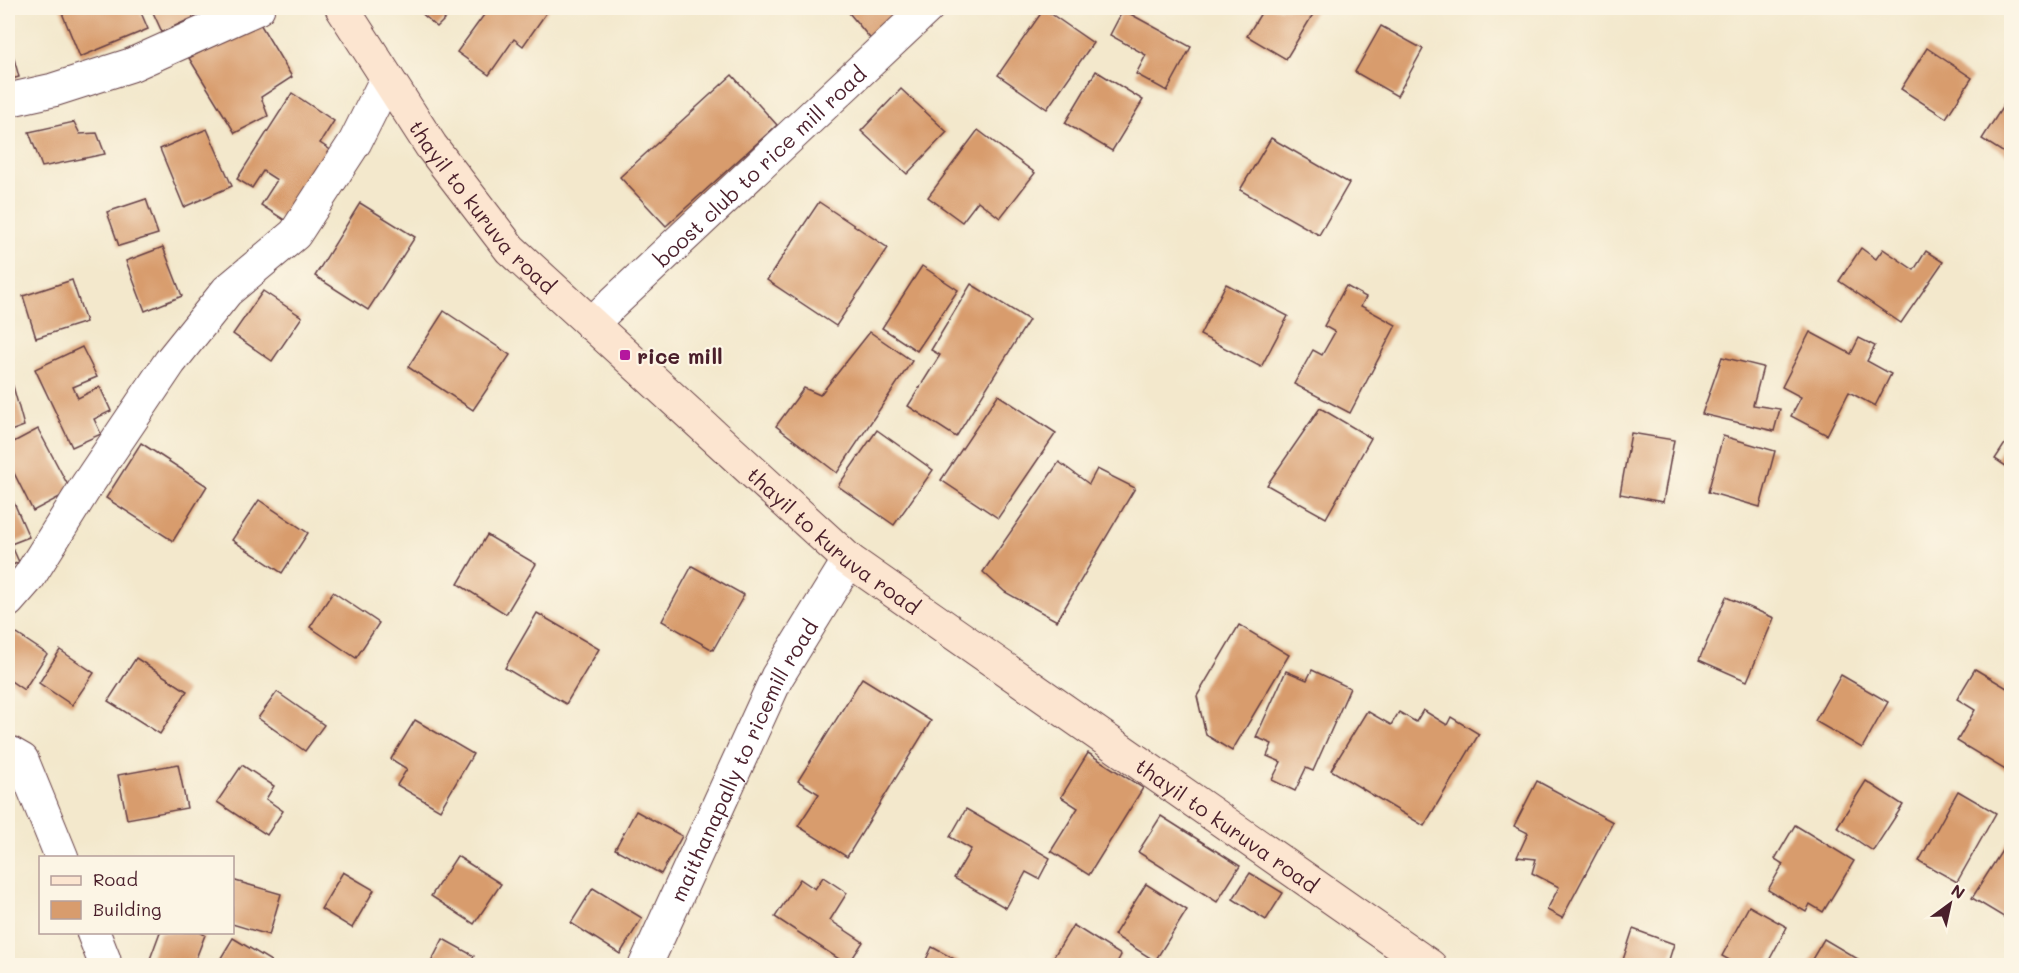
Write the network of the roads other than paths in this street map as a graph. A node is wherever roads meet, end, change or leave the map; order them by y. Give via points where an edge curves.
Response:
1 (258, 8) edge
2 (342, 8) edge
3 (927, 8) edge
4 (387, 78) junction
5 (8, 100) edge
6 (591, 324) junction
7 (849, 560) junction
8 (8, 601) edge
9 (8, 752) edge
10 (61, 856) edge
11 (93, 934) edge
12 (104, 966) edge
13 (645, 966) edge
14 (1430, 966) edge

1 - 5 street via 131,65
2 - 4 main road, thayil to kuruva road
3 - 6 street, boost club to rice mill road
4 - 6 main road, thayil to kuruva road via 431,146 510,249
4 - 8 street via 355,142 295,234 227,291 170,362 29,577
6 - 7 main road, thayil to kuruva road
7 - 13 street, maithanapally to ricemill road via 777,677
7 - 14 main road, thayil to kuruva road
9 - 10 street via 22,760
11 - 12 street

